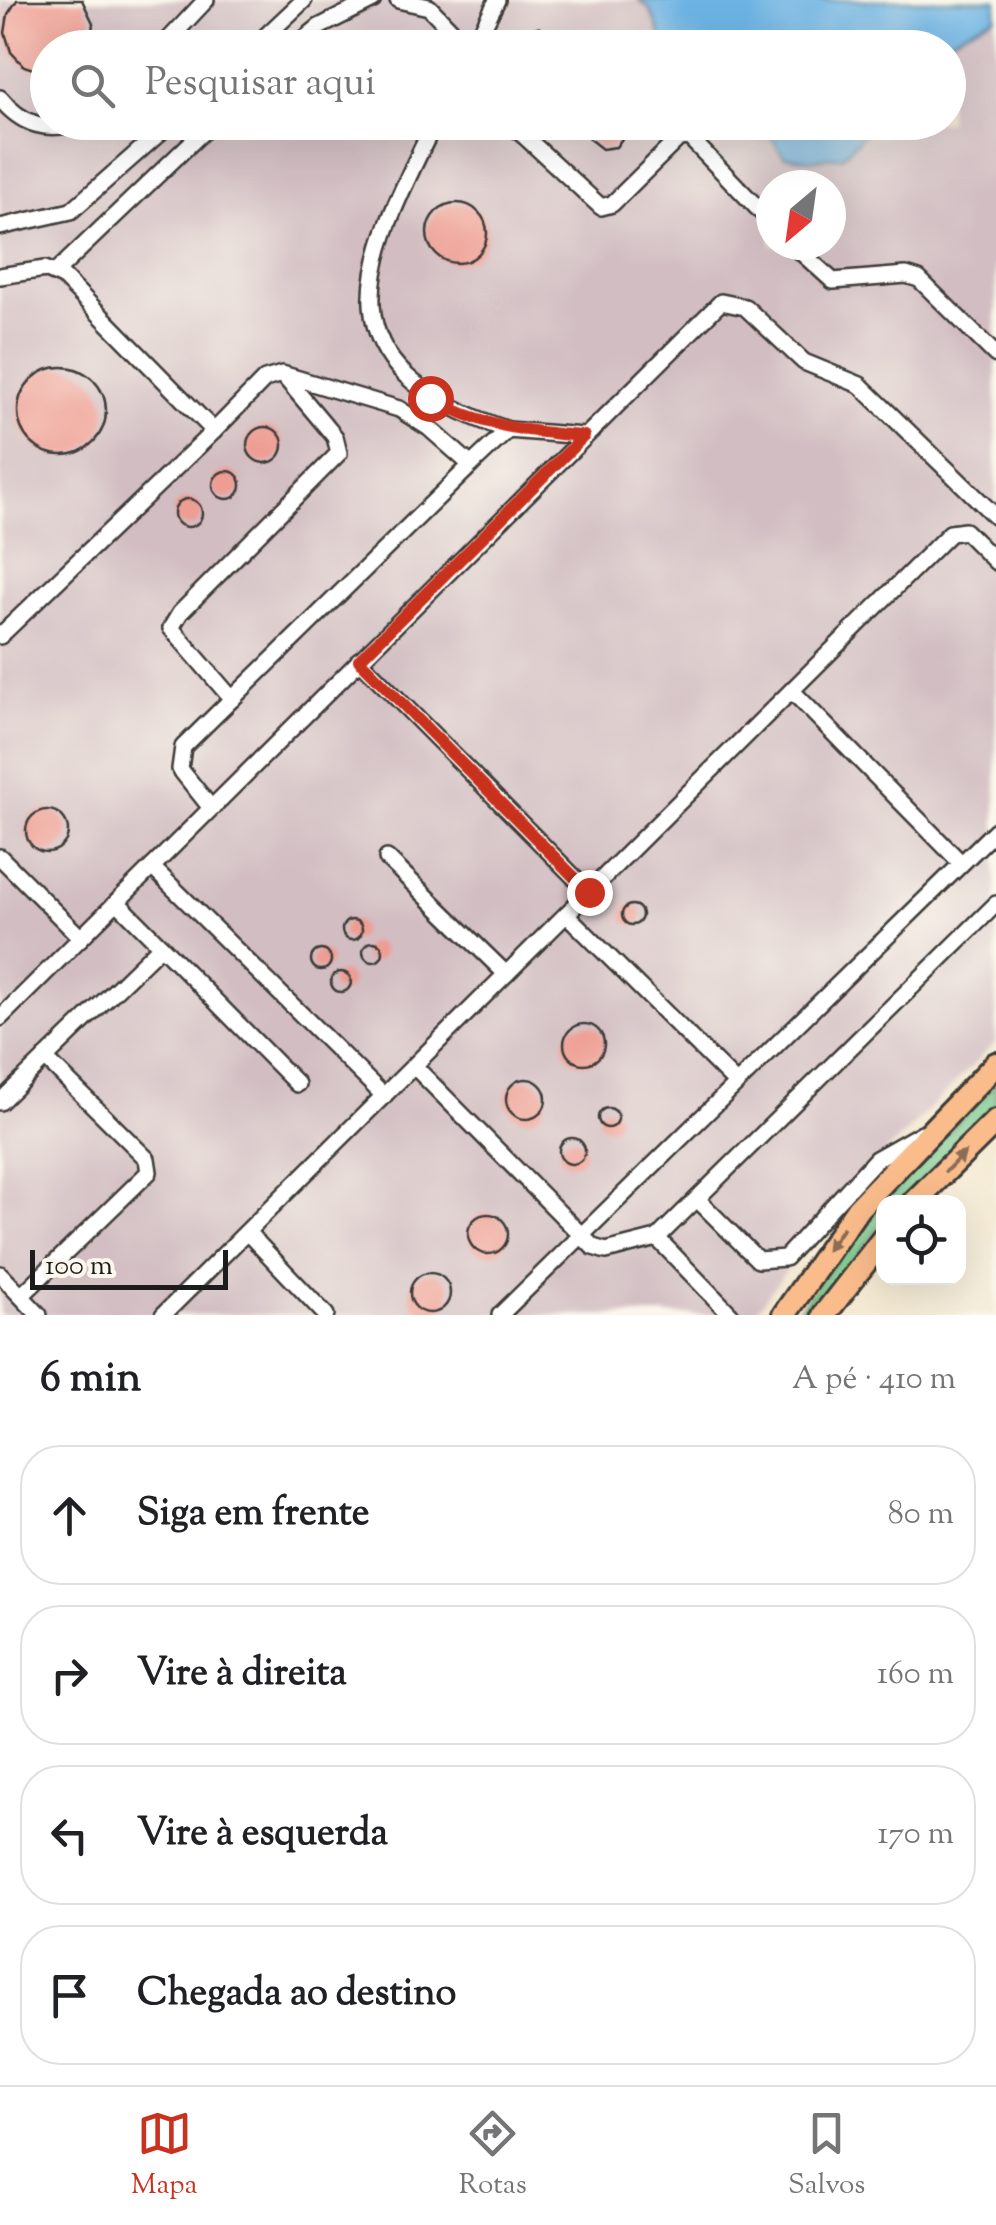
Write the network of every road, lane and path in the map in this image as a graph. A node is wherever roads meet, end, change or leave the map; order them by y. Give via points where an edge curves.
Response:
1 (206, 0) edge
2 (304, 0) edge
3 (373, 0) edge
4 (398, 0) edge
5 (496, 0) edge
6 (178, 30) edge
7 (272, 30) edge
8 (315, 30) edge
9 (452, 30) edge
10 (480, 30) edge
11 (0, 98) edge
12 (30, 121) edge
13 (151, 140) edge
14 (194, 140) edge
15 (427, 140) edge
16 (528, 140) edge
17 (678, 140) edge
18 (692, 140) edge
19 (756, 206) edge
20 (0, 228) edge
21 (810, 260) edge
22 (56, 272) junction
23 (0, 276) edge
24 (996, 355) edge
25 (282, 374) junction
26 (508, 430) junction
27 (214, 431) junction
28 (584, 436) junction
29 (471, 464) junction
30 (996, 517) edge
31 (996, 562) edge
32 (0, 636) edge
33 (359, 660) junction
34 (792, 691) junction
35 (232, 699) junction
36 (211, 808) junction
37 (996, 830) edge
38 (0, 857) edge
39 (387, 858) dead end
40 (961, 864) junction
41 (152, 866) junction
42 (589, 892) junction
43 (117, 902) junction
44 (996, 904) edge
45 (567, 915) junction
46 (81, 938) junction
47 (161, 946) junction
48 (506, 974) junction
49 (0, 1018) edge
50 (44, 1058) junction
51 (996, 1064) edge
52 (414, 1066) junction
53 (736, 1083) junction
54 (298, 1084) dead end
55 (384, 1096) junction
56 (0, 1102) edge
57 (996, 1120) edge
58 (934, 1126) junction
59 (921, 1195) edge
60 (697, 1199) junction
61 (246, 1232) junction
62 (581, 1234) junction
63 (657, 1238) junction
64 (876, 1248) edge
65 (0, 1274) edge
66 (21, 1296) junction
67 (40, 1315) edge
68 (163, 1315) edge
69 (326, 1315) edge
70 (500, 1315) edge
71 (731, 1315) edge
72 (784, 1315) edge
73 (824, 1315) edge

1 - 6 lane
2 - 7 lane
3 - 8 lane
4 - 9 lane via 428,7
5 - 10 lane
11 - 12 lane
13 - 20 lane via 71,210
14 - 22 lane
15 - 26 lane via 373,266 378,332 407,379 430,398
16 - 17 lane via 601,207
18 - 19 lane
21 - 24 lane via 833,281 920,279
22 - 23 lane
22 - 27 lane
25 - 27 lane via 265,380
25 - 29 lane via 399,408
25 - 35 lane via 335,437 339,453 171,628
26 - 28 lane
26 - 29 lane
27 - 32 lane
28 - 30 lane via 728,300 804,362 860,385
28 - 33 lane
29 - 35 lane
31 - 34 lane via 965,531 950,533
33 - 36 lane
33 - 42 lane
34 - 40 lane
34 - 42 lane
35 - 36 lane via 179,754 180,769
36 - 41 lane
37 - 40 lane
38 - 46 lane
39 - 48 lane
40 - 53 lane
41 - 43 lane
41 - 55 lane
42 - 45 lane
43 - 46 lane
43 - 47 lane
44 - 60 lane
45 - 48 lane
45 - 53 lane
46 - 49 lane
47 - 50 lane
47 - 54 lane
48 - 52 lane
50 - 56 lane
50 - 66 lane via 147,1159 149,1172
51 - 58 highway
52 - 55 lane
52 - 62 lane
53 - 62 lane
55 - 61 lane
59 -> 57 highway
58 - 60 lane via 876,1159 784,1258 758,1260
58 -> 72 highway via 858,1208
60 - 63 lane
61 - 68 lane
61 - 69 lane
62 - 63 lane via 606,1251
62 - 70 lane
63 - 71 lane
64 - 73 highway
65 - 66 lane
66 - 67 lane

